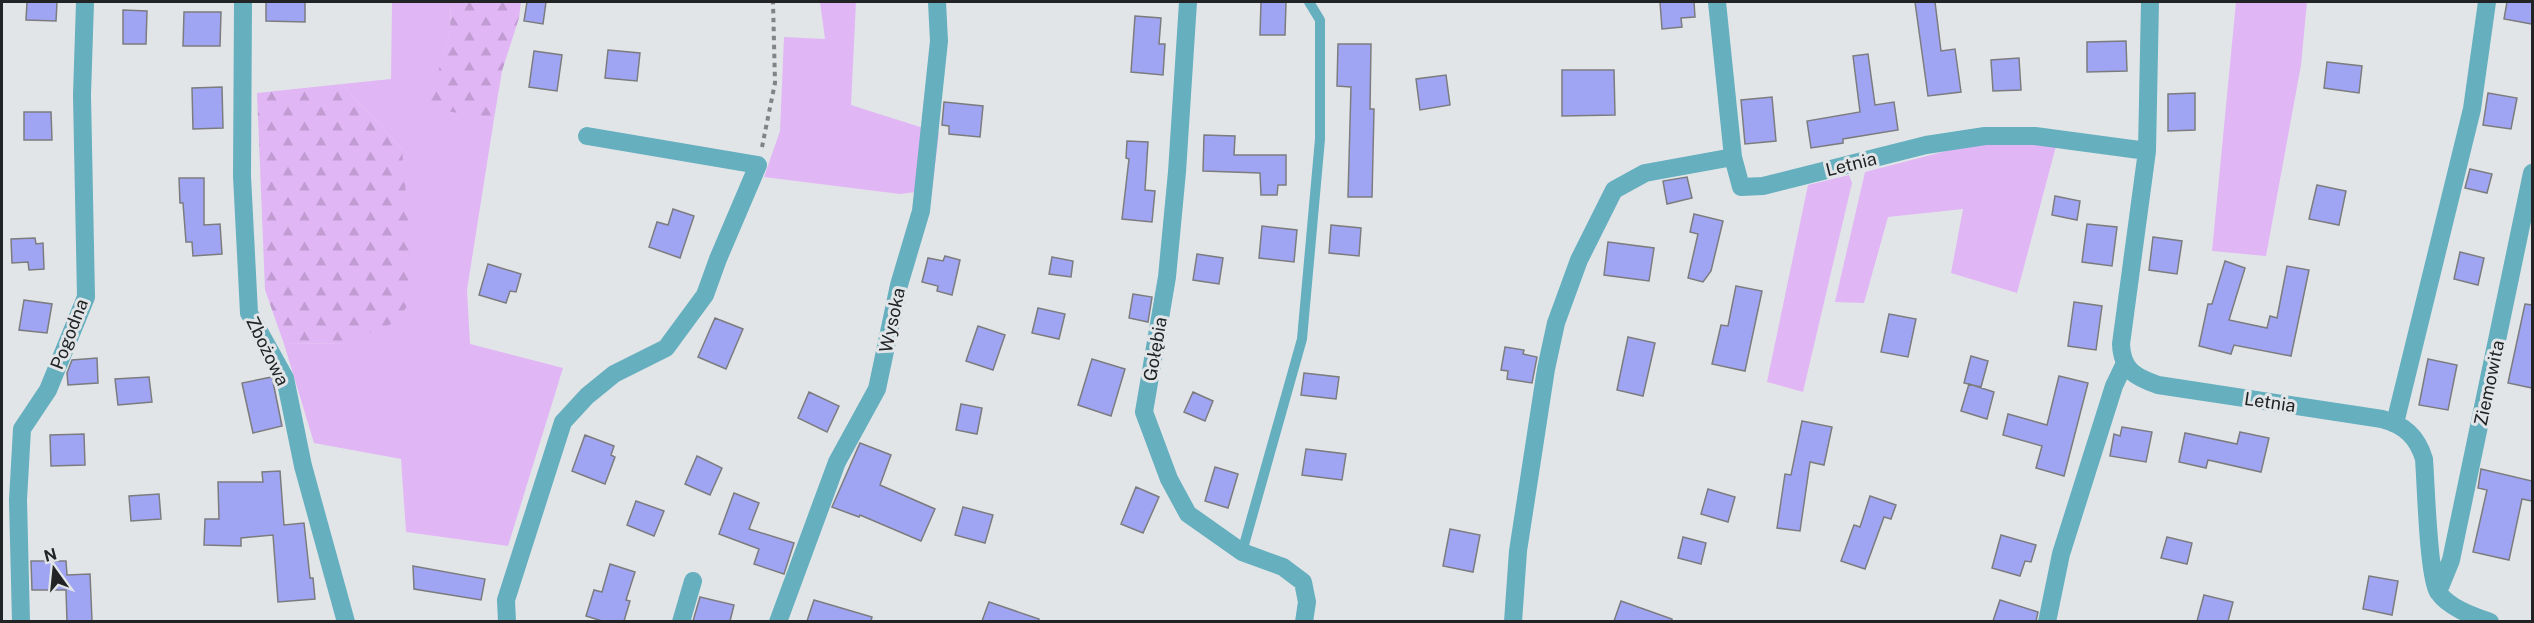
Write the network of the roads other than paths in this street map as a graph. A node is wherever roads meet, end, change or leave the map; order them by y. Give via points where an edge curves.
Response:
1 (85, 2) edge
2 (243, 2) edge
3 (938, 2) edge
4 (1188, 2) edge
5 (1309, 2) edge
6 (1717, 2) edge
7 (2150, 2) edge
8 (2487, 2) edge
9 (587, 136) dead end
10 (2146, 151) junction
11 (1733, 157) junction
12 (2532, 173) edge
13 (2124, 366) junction
14 (2395, 423) junction
15 (1242, 552) junction
16 (693, 581) dead end
17 (2438, 592) junction
18 (21, 621) edge
19 (346, 621) edge
20 (507, 621) edge
21 (681, 621) edge
22 (778, 621) edge
23 (1304, 621) edge
24 (1513, 621) edge
25 (2047, 621) edge
26 (2490, 621) edge

1 - 18 street, Pogodna via 81,95 86,297 48,390 22,429 18,500
2 - 19 street, Zbożowa via 242,176 249,314 285,378 303,466
3 - 22 street, Wysoka via 939,41 921,211 899,285 877,389 837,462
4 - 15 street, Gołębia via 1167,277 1144,412 1169,479 1188,514
5 - 15 lane via 1320,20 1320,139 1302,339
6 - 11 street, Letnia
7 - 10 street
8 - 14 street via 2472,109
9 - 20 street via 758,165 705,295 666,348 614,374 563,422 506,600
10 - 11 street, Letnia via 2035,136 1985,136 1926,145 1763,186 1741,187
10 - 13 street via 2121,344
11 - 24 street via 1646,173 1614,190 1579,260 1556,323 1546,369 1518,551
12 - 17 street, Ziemowita via 2451,561
13 - 14 street, Letnia via 2158,385
13 - 25 street via 2114,386 2061,554
14 - 17 street via 2411,434 2424,459 2432,571
15 - 23 street, Gołębia via 1283,567 1303,582 1307,602
16 - 21 street
17 - 26 street via 2461,610

